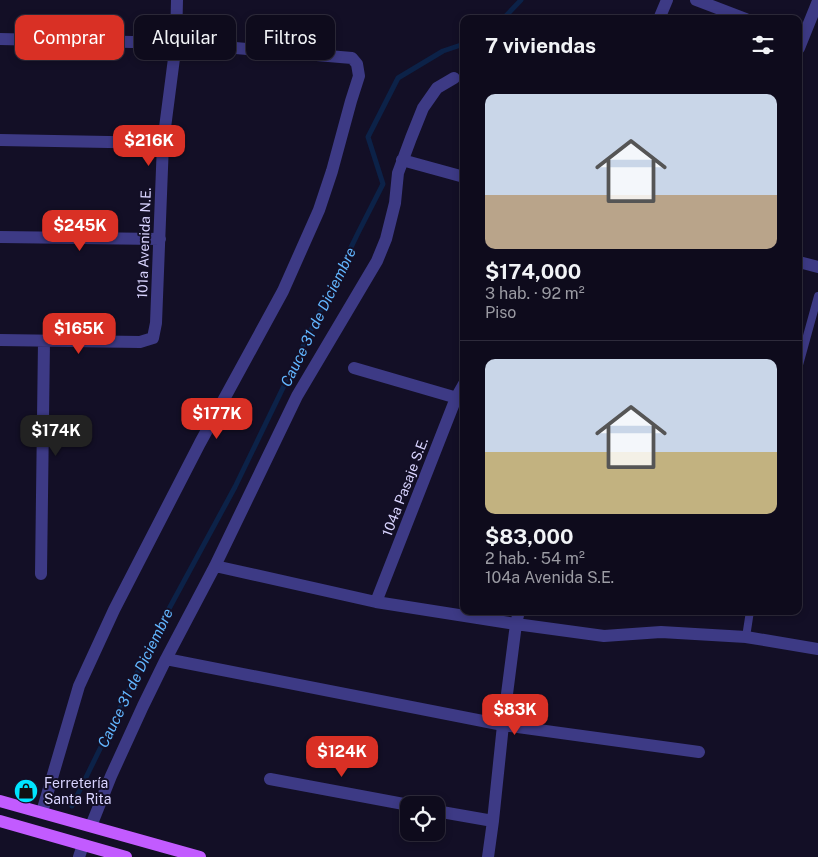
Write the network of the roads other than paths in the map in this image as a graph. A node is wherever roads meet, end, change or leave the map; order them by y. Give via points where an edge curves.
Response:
1 (177, 0) edge
2 (667, 0) edge
3 (696, 0) edge
4 (818, 1) edge
5 (177, 15) edge
6 (661, 15) edge
7 (735, 15) edge
8 (802, 37) edge
9 (0, 39) edge
10 (134, 42) edge
11 (236, 48) edge
12 (174, 60) edge
13 (454, 78) dead end
14 (0, 140) edge
15 (163, 143) junction
16 (402, 160) junction
17 (460, 176) edge
18 (0, 237) edge
19 (160, 239) junction
20 (802, 263) edge
21 (818, 267) edge
22 (818, 296) edge
23 (0, 340) edge
24 (44, 340) junction
25 (802, 354) edge
26 (354, 368) dead end
27 (460, 399) edge
28 (215, 566) junction
29 (41, 574) dead end
30 (376, 602) junction
31 (518, 615) edge
32 (749, 615) edge
33 (516, 624) junction
34 (746, 637) junction
35 (818, 649) edge
36 (166, 659) junction
37 (503, 725) junction
38 (699, 752) dead end
39 (270, 779) dead end
40 (0, 801) edge
41 (400, 803) edge
42 (42, 812) junction
43 (445, 812) edge
44 (0, 821) edge
45 (493, 821) junction
46 (91, 826) junction
47 (81, 851) edge
48 (126, 857) edge
49 (200, 857) edge
50 (488, 857) edge

1 - 5 street, 101a Avenida N.E.
2 - 6 street
3 - 7 street
4 - 8 street
9 - 10 street
11 - 42 street via 352,58 358,64 358,76 319,210 283,291 195,452 86,670
12 - 15 street, 101a Avenida N.E.
13 - 16 street via 438,88 423,108
14 - 15 street
15 - 19 street, 101a Avenida N.E.
16 - 17 street
16 - 28 street via 386,239 377,260 297,396
18 - 19 street
19 - 24 street, 101a Avenida N.E. via 153,338 140,342
20 - 21 street
22 - 25 lane
23 - 24 street
24 - 29 street
26 - 27 street
27 - 30 street, 104a Pasaje S.E.
28 - 30 street
28 - 36 street
30 - 33 street
31 - 33 street
32 - 34 lane
33 - 34 street via 604,636 661,632
33 - 37 street
34 - 35 street
36 - 37 street
36 - 46 street
37 - 38 street
37 - 45 street
39 - 41 street
40 - 42 main road
42 - 46 main road
43 - 45 street
44 - 47 main road
45 - 50 street
46 - 49 main road
47 - 48 main road

